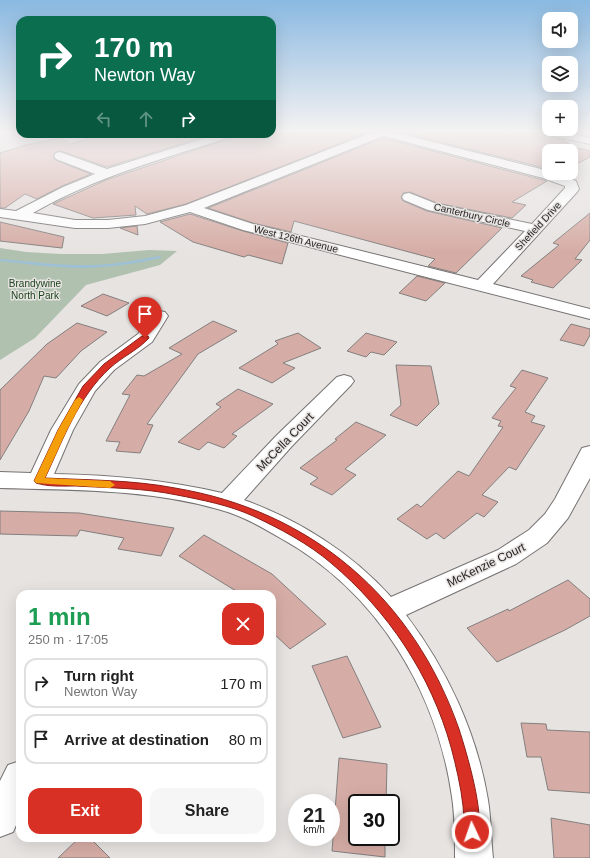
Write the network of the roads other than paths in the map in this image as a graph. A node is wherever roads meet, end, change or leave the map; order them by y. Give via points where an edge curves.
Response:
1 (103, 172) edge
2 (114, 172) edge
3 (282, 172) edge
4 (537, 172) edge
5 (108, 174) junction
6 (409, 197) dead end
7 (191, 208) junction
8 (0, 213) edge
9 (18, 216) junction
10 (536, 229) junction
11 (482, 286) junction
12 (590, 314) edge
13 (159, 316) dead end
14 (344, 381) dead end
15 (590, 454) edge
16 (0, 480) edge
17 (39, 481) junction
18 (228, 503) junction
19 (386, 612) junction
20 (16, 785) edge
21 (0, 819) edge
22 (474, 858) edge

1 - 5 street
2 - 5 street
3 - 7 street
4 - 10 street, Shefield Drive via 578,184
5 - 9 street via 58,193
6 - 10 street, Canterbury Circle via 433,206
7 - 9 street via 145,220 108,224 75,224
7 - 11 street, West 126th Avenue via 248,226
8 - 9 street
10 - 11 street, Shefield Drive
11 - 12 street, West 126th Avenue
13 - 17 street via 145,338 107,366 86,388 62,430
14 - 18 street, McCella Court via 284,441
15 - 19 street, McKenzie Court via 557,517 525,547
16 - 17 street
17 - 18 street via 122,485 175,491
18 - 19 street via 256,513 312,544 354,577 376,598
19 - 22 street via 405,635 431,677 448,718 458,747 471,805
20 - 21 street

